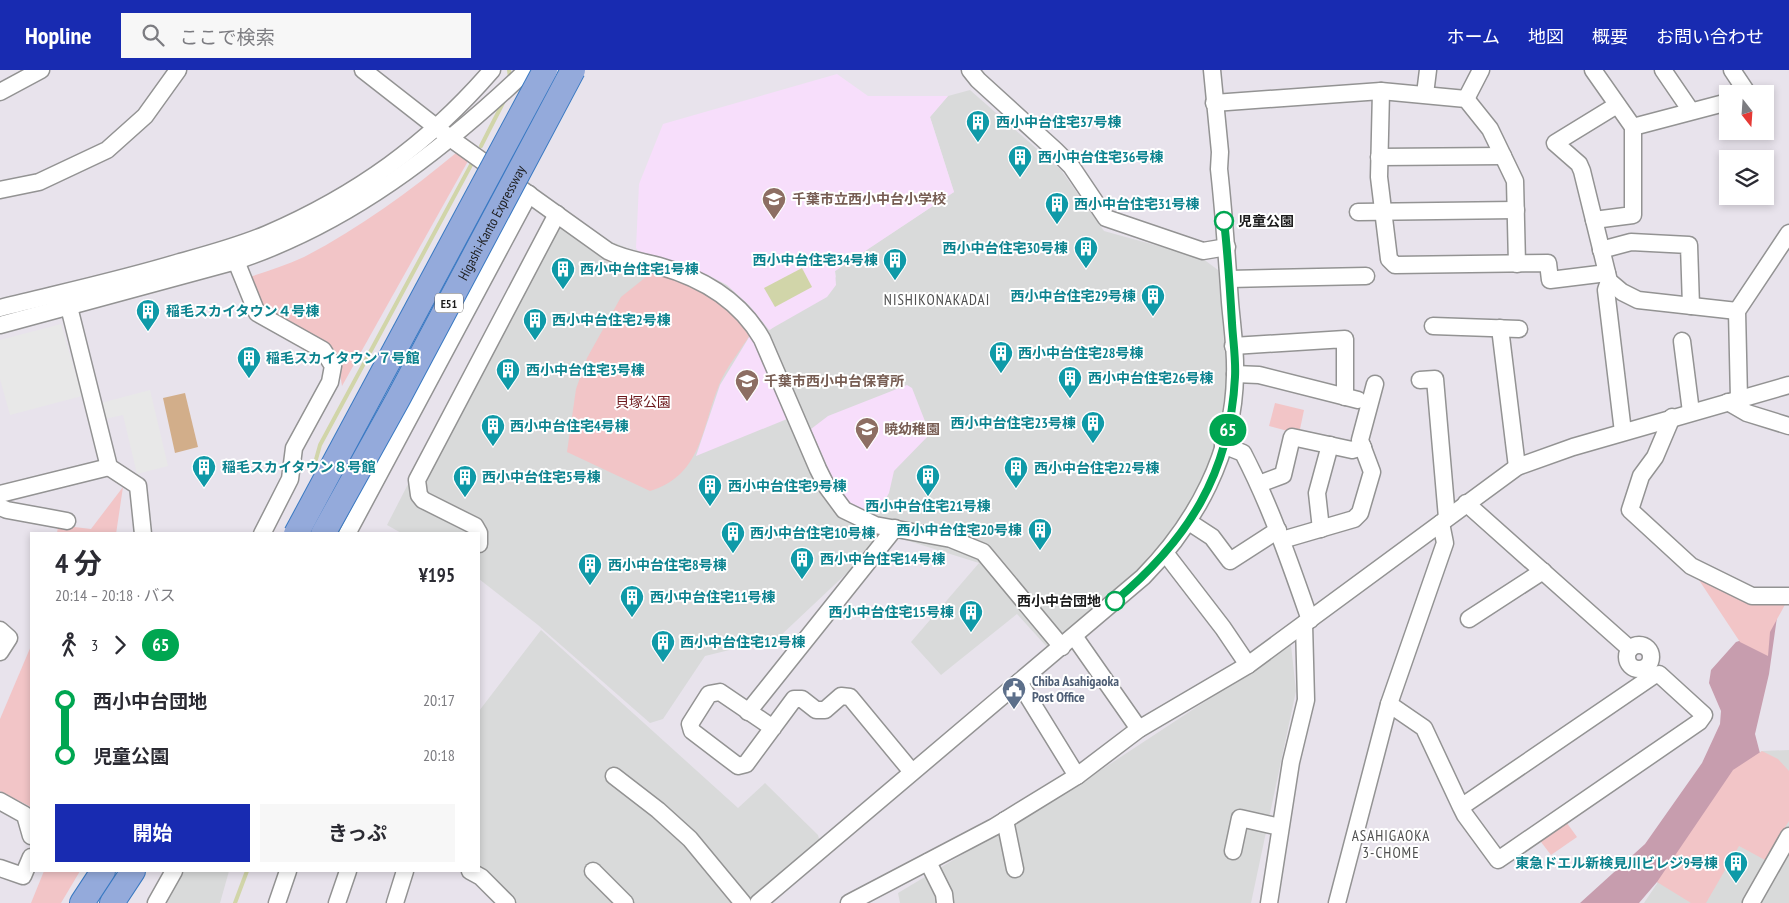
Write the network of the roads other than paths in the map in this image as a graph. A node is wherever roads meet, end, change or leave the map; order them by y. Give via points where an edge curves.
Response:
1 (41, 70) edge
2 (178, 70) edge
3 (363, 70) edge
4 (492, 70) edge
5 (527, 70) edge
6 (545, 70) edge
7 (573, 70) edge
8 (970, 70) edge
9 (1212, 70) edge
10 (1428, 70) edge
11 (1481, 70) edge
12 (1593, 70) edge
13 (1663, 70) edge
14 (1732, 70) edge
15 (1742, 85) edge
16 (1381, 91) junction
17 (0, 92) edge
18 (1425, 94) junction
19 (1466, 98) junction
20 (1214, 102) junction
21 (1719, 104) edge
22 (1617, 105) junction
23 (1691, 111) junction
24 (1633, 127) junction
25 (444, 133) junction
26 (1504, 156) junction
27 (1379, 157) junction
28 (0, 190) edge
29 (529, 194) junction
30 (1516, 210) junction
31 (1358, 212) dead end
32 (1383, 212) junction
33 (557, 214) junction
34 (1594, 220) junction
35 (1789, 233) edge
36 (1227, 248) junction
37 (1601, 250) junction
38 (236, 262) junction
39 (1517, 264) junction
40 (1366, 276) dead end
41 (1608, 277) junction
42 (1229, 279) junction
43 (1691, 306) junction
44 (69, 307) junction
45 (0, 308) edge
46 (1737, 311) junction
47 (0, 325) edge
48 (1433, 326) dead end
49 (1500, 328) junction
50 (1520, 329) dead end
51 (1682, 341) dead end
52 (1234, 346) junction
53 (1235, 374) junction
54 (1420, 380) dead end
55 (1375, 384) dead end
56 (1789, 385) edge
57 (1734, 400) junction
58 (1691, 412) junction
59 (1672, 417) junction
60 (1789, 426) edge
61 (1623, 432) junction
62 (1223, 445) junction
63 (1330, 445) junction
64 (1363, 447) junction
65 (110, 467) junction
66 (1516, 467) junction
67 (1259, 484) junction
68 (0, 494) edge
69 (1466, 503) junction
70 (0, 506) edge
71 (1444, 520) junction
72 (67, 521) dead end
73 (1189, 522) junction
74 (895, 528) junction
75 (1321, 528) junction
76 (143, 532) edge
77 (263, 532) edge
78 (297, 532) edge
79 (324, 532) edge
80 (348, 532) edge
81 (478, 532) edge
82 (1280, 535) junction
83 (1166, 554) junction
84 (1543, 571) junction
85 (1789, 596) edge
86 (1469, 619) dead end
87 (1307, 622) junction
88 (0, 630) edge
89 (1068, 641) junction
90 (0, 652) edge
91 (1248, 665) junction
92 (1649, 672) junction
93 (1019, 682) junction
94 (1389, 704) junction
95 (748, 712) junction
96 (773, 728) junction
97 (1139, 730) junction
98 (912, 772) junction
99 (614, 776) dead end
100 (1077, 776) junction
101 (0, 800) edge
102 (1461, 807) junction
103 (1005, 820) junction
104 (1280, 827) junction
105 (30, 832) edge
106 (1789, 836) edge
107 (1233, 851) dead end
108 (30, 860) edge
109 (928, 862) junction
110 (0, 868) edge
111 (1014, 868) dead end
112 (593, 871) dead end
113 (102, 872) edge
114 (132, 872) edge
115 (173, 872) edge
116 (288, 872) edge
117 (348, 872) edge
118 (405, 872) edge
119 (472, 872) edge
120 (854, 902) edge
121 (82, 903) edge
122 (112, 903) edge
123 (156, 903) edge
124 (277, 903) edge
125 (337, 903) edge
126 (395, 903) edge
127 (507, 903) edge
128 (625, 903) edge
129 (743, 903) edge
130 (758, 903) edge
131 (945, 903) edge
132 (1269, 903) edge
133 (1337, 903) edge
134 (1751, 903) edge

1 - 17 street
2 - 28 street via 144,116 107,150 39,182
3 - 25 street
4 - 25 street
5 - 25 street
6 - 78 highway, Higashi-Kanto Expressway / E51, bridge
7 - 79 highway, Higashi-Kanto Expressway / E51, bridge
8 - 36 street via 1071,166 1106,218 1203,251
9 - 20 street
10 - 18 street
11 - 19 street
12 - 22 street
13 - 23 street
14 - 15 street
16 - 18 street
16 - 20 street
16 - 27 street
18 - 19 street
19 - 26 street via 1490,129
20 - 36 street
21 - 23 street
22 - 24 street
22 - 34 street via 1556,143 1579,164
23 - 24 street
24 - 34 street via 1633,215
25 - 29 street
25 - 38 street via 406,173 328,222 271,250
25 - 45 street via 354,189 266,235 137,275
26 - 27 street
26 - 30 street via 1515,181
27 - 32 street
29 - 33 street
29 - 80 street
30 - 32 street
30 - 39 street
31 - 32 street
32 - 39 street via 1389,259 1396,265
33 - 74 street via 608,251 696,278 724,294 741,309 762,339 818,469 838,504 854,516 875,525
33 - 81 street via 417,480 423,500 475,526
34 - 37 street
35 - 46 street
36 - 42 street
37 - 41 street
37 - 43 street via 1631,242 1689,245
38 - 44 street
38 - 77 street via 258,313 323,350 333,366 330,382 294,448 290,479
39 - 41 street via 1548,264 1550,280
40 - 42 street
41 - 43 street via 1622,292 1638,300
41 - 61 street via 1606,290
42 - 52 street
43 - 46 street
44 - 47 street
44 - 65 street
46 - 57 street
48 - 49 street
49 - 50 street
49 - 66 street
51 - 58 street
52 - 53 street
52 - 53 street via 1345,339 1352,399 1259,375
53 - 62 street via 1231,413
54 - 71 street via 1435,379
55 - 64 street via 1360,440
56 - 57 street
57 - 58 street
57 - 60 street via 1747,413
58 - 59 street
59 - 61 street
59 - 85 street via 1655,457 1641,476 1630,510 1691,566 1752,596
61 - 66 street via 1572,446
62 - 67 street via 1243,453
62 - 73 street via 1217,467
63 - 64 street via 1352,450
63 - 67 street via 1292,437 1283,475
63 - 75 street via 1317,493
64 - 75 street via 1372,472 1360,513 1354,519
65 - 68 street
65 - 76 street via 138,486
66 - 69 street
67 - 82 street
69 - 71 street
69 - 84 street
70 - 72 street
71 - 87 street
71 - 94 street via 1445,543
73 - 82 street via 1212,537 1230,561
73 - 83 street
74 - 89 street via 951,539 983,552
74 - 95 street
75 - 82 street
82 - 87 street
83 - 89 street via 1143,578
83 - 91 street
84 - 86 street
84 - 92 street via 1630,648 1639,645 1648,648 1651,658
87 - 91 street
87 - 104 street via 1306,700
88 - 90 street via 9,638
89 - 93 street
89 - 97 street
91 - 97 street
92 - 102 street
92 - 102 street via 1659,674 1704,715 1700,722 1498,860
93 - 98 street
93 - 100 street
94 - 102 street via 1424,728
94 - 133 street
95 - 96 street
95 - 96 street via 720,692 709,694 690,724 692,731 738,766 746,764
96 - 98 street via 794,699 802,699 816,710 825,710 841,696 850,697
97 - 100 street
98 - 130 street
99 - 129 street via 690,839
100 - 103 street
101 - 105 street via 25,815
103 - 109 street
103 - 111 street
104 - 107 street via 1240,818
104 - 132 street
106 - 134 street
108 - 110 street via 24,876
109 - 120 street
109 - 131 street via 944,894
112 - 128 street
113 - 121 highway
114 - 122 highway
115 - 123 street
116 - 124 street
117 - 125 street
118 - 126 street
119 - 127 street

